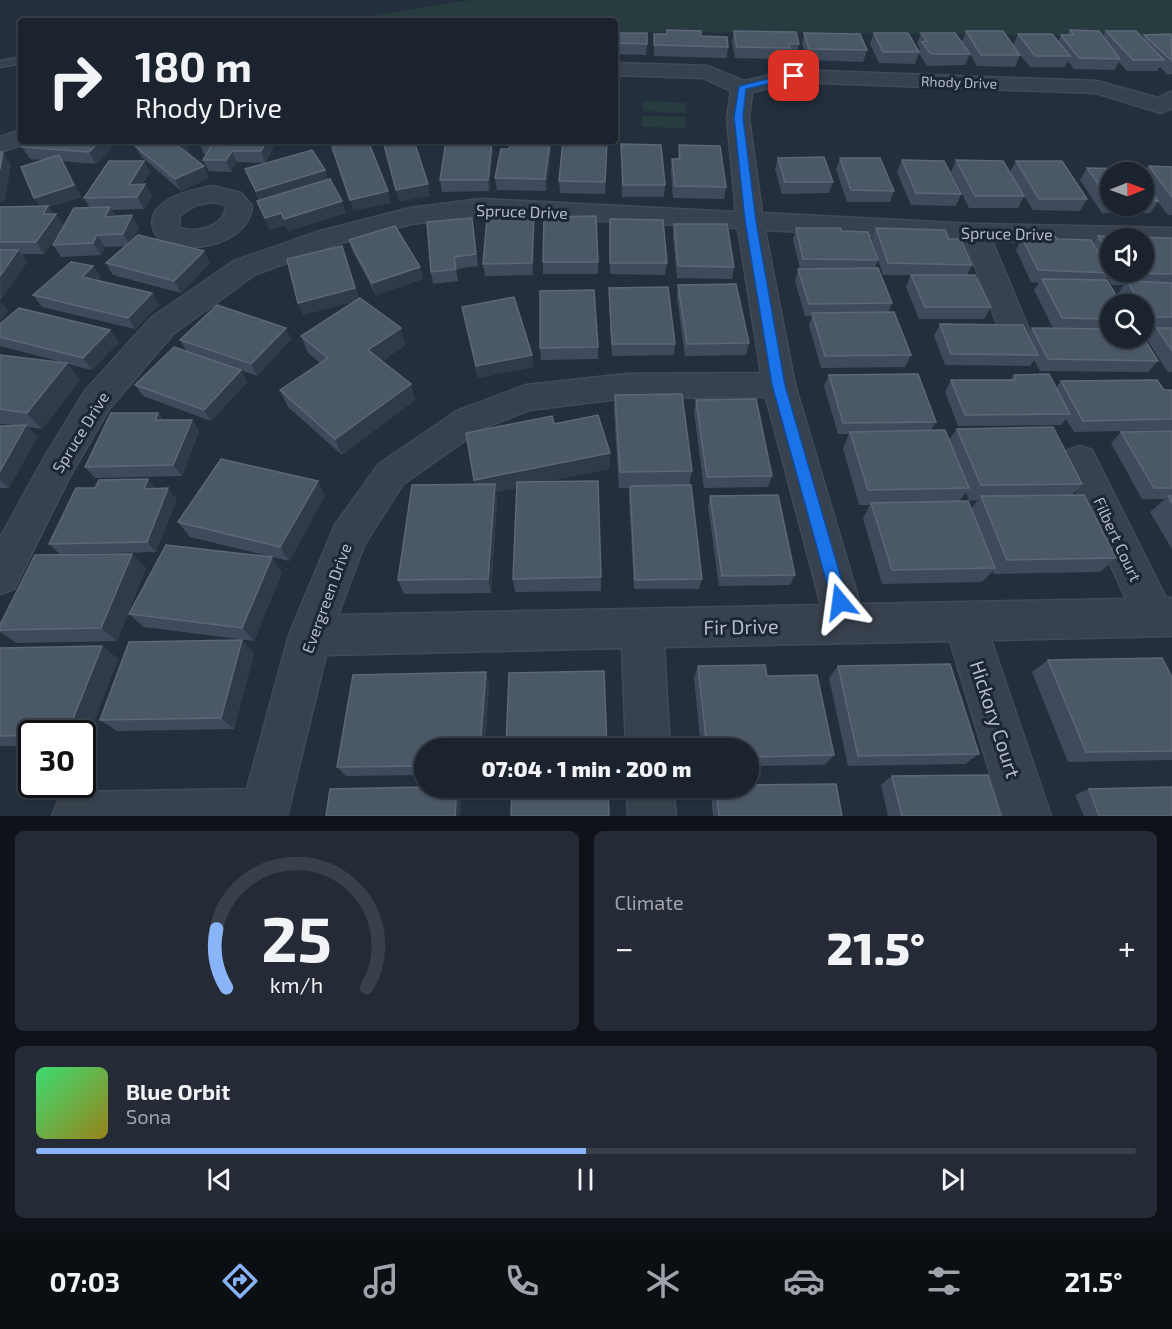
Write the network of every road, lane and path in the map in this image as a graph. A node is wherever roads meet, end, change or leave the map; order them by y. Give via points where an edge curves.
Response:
1 (18, 61) edge
2 (0, 64) edge
3 (618, 69) edge
4 (742, 88) junction
5 (1168, 108) edge
6 (16, 126) edge
7 (0, 145) edge
8 (750, 221) junction
9 (221, 232) dead end
10 (975, 232) junction
11 (1172, 236) edge
12 (244, 268) junction
13 (1015, 332) edge
14 (779, 385) junction
15 (1080, 460) dead end
16 (0, 576) edge
17 (1163, 618) edge
18 (965, 622) junction
19 (846, 624) junction
20 (642, 628) junction
21 (310, 635) junction
22 (648, 738) edge
23 (651, 798) edge
24 (264, 814) edge
25 (76, 816) edge
26 (652, 816) edge
27 (1027, 816) edge

1 - 2 lane
3 - 4 street via 707,72
4 - 5 street, Rhody Drive via 794,76 1097,87
4 - 8 street via 738,117
6 - 7 street
8 - 10 street, Spruce Drive
8 - 12 street, Spruce Drive via 481,207 410,216 327,238
8 - 14 street
9 - 12 street
10 - 11 street, Spruce Drive
10 - 13 street
12 - 16 street, Spruce Drive via 162,326 97,400 56,468
14 - 19 street
14 - 21 street, Evergreen Drive via 627,386 526,398 469,420 391,474 348,537
15 - 17 street, Filbert Court
17 - 18 street, Fir Drive
18 - 19 street, Fir Drive
18 - 27 street, Hickory Court
19 - 20 street, Fir Drive
20 - 21 street, Fir Drive
20 - 22 street
21 - 24 street, Evergreen Drive
23 - 26 street
24 - 25 street

